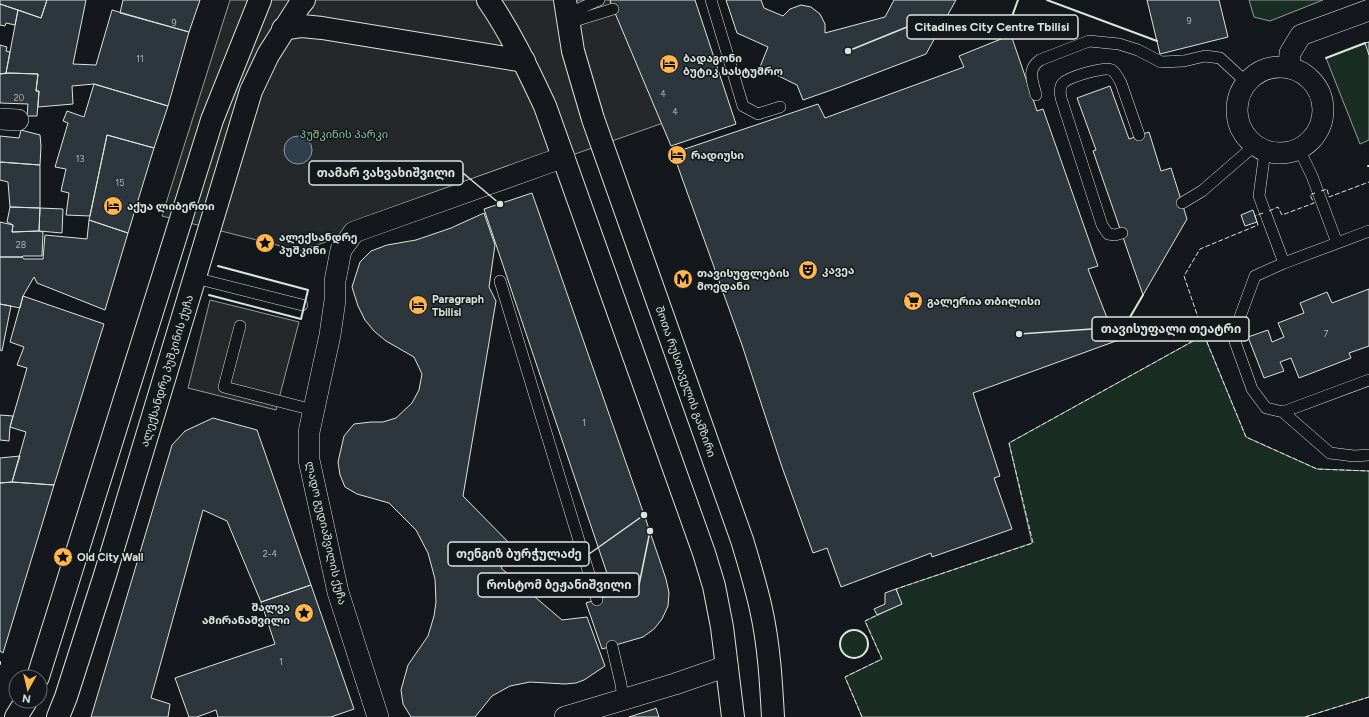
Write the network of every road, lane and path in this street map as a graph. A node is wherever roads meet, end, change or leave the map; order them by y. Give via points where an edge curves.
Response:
1 (260, 0) edge
2 (304, 0) edge
3 (488, 0) edge
4 (599, 0) edge
5 (711, 0) edge
6 (501, 9) edge
7 (566, 9) edge
8 (613, 9) dead end
9 (1369, 10) edge
10 (284, 29) junction
11 (524, 61) junction
12 (1289, 68) junction
13 (1246, 82) junction
14 (1036, 95) dead end
15 (780, 106) dead end
16 (1139, 135) dead end
17 (1260, 148) junction
18 (1300, 149) junction
19 (564, 157) junction
20 (1182, 204) dead end
21 (1369, 231) edge
22 (1122, 233) dead end
23 (1337, 243) junction
24 (1284, 263) junction
25 (194, 278) junction
26 (500, 281) dead end
27 (302, 305) dead end
28 (240, 326) dead end
29 (1369, 380) edge
30 (313, 410) junction
31 (1283, 412) junction
32 (1369, 455) edge
33 (597, 600) dead end
34 (612, 646) dead end
35 (727, 666) junction
36 (41, 669) edge
37 (623, 700) junction
38 (58, 717) edge
39 (378, 717) edge
40 (565, 717) edge
41 (733, 717) edge
42 (773, 717) edge

1 - 36 main road via 212,120
2 - 10 main road
3 - 6 main road
4 - 7 lane
5 - 15 lane via 743,106 758,114
6 - 11 main road
7 - 8 lane
7 - 42 main road, შოთა რუსთაველის გამზირი via 573,51 593,119 753,576 768,652
9 - 12 street via 1300,35 1290,53
10 - 11 main road via 302,26 322,28
10 - 25 main road, ალექსანდრე პუშკინის ქუჩა via 251,91
11 - 19 main road via 545,106
12 - 13 street via 1265,69
12 - 18 street via 1310,78 1322,99 1324,110 1317,133
13 - 14 lane via 1220,58 1205,56 1184,61 1161,62 1119,44 1089,41 1033,65 1031,72
13 - 17 street via 1236,104 1236,116 1246,138
16 - 22 lane via 1121,83 1112,70 1104,68 1062,83 1061,98 1102,225 1108,234
17 - 18 street via 1276,154
17 - 20 lane
17 - 24 lane via 1259,196
18 - 23 lane
19 - 30 street, ლადო გუდიაშვილის ქუჩა via 354,232 341,250 330,335
19 - 35 main road via 704,553 714,586
21 - 23 lane
23 - 24 lane
24 - 31 lane via 1255,276 1233,336 1252,389 1266,408
25 - 27 lane
25 - 38 main road, ალექსანდრე პუშკინის ქუჩა via 105,575
26 - 33 lane
28 - 30 lane via 224,387
29 - 31 lane
30 - 39 street, ლადო გუდიაშვილის ქუჩა via 309,432 309,460 338,592
31 - 32 lane via 1330,453
34 - 37 lane via 622,684
35 - 37 street
35 - 41 main road
37 - 40 street

